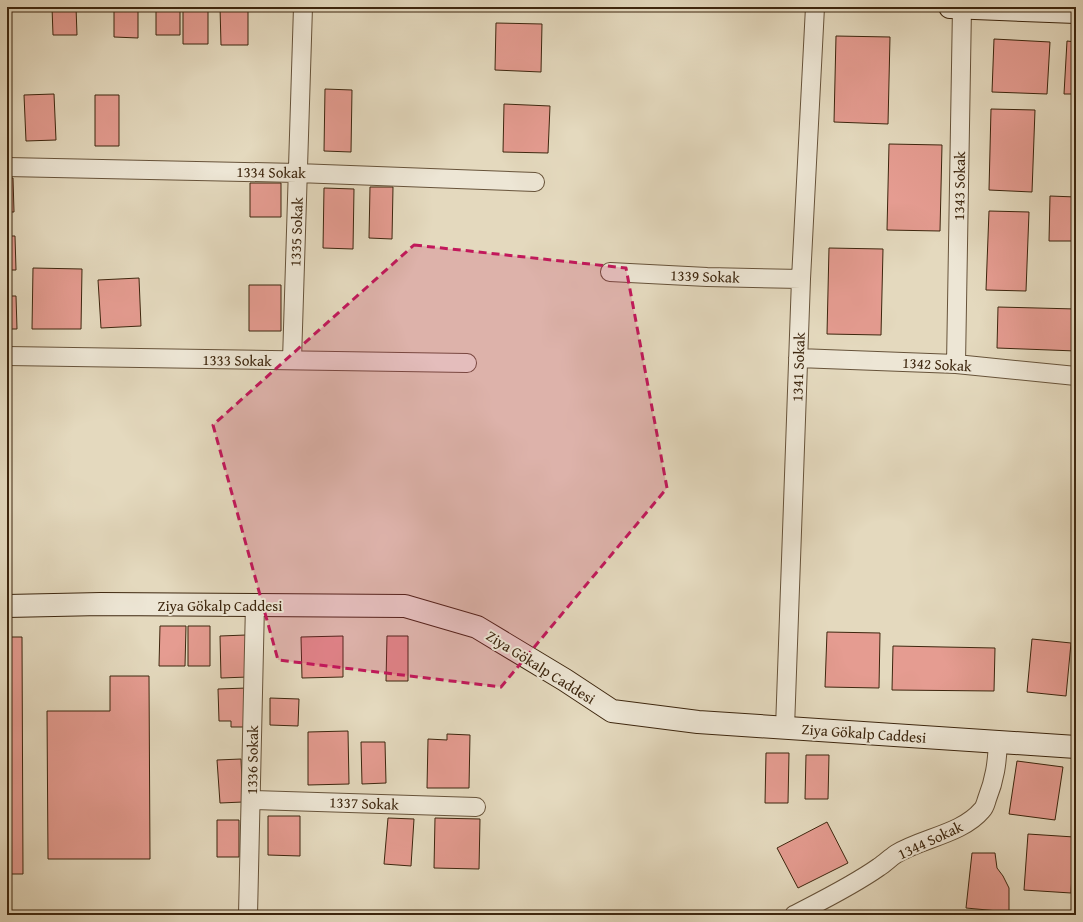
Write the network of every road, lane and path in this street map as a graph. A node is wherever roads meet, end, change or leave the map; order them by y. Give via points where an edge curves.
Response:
1 (303, 7) edge
2 (814, 7) edge
3 (950, 7) edge
4 (962, 8) edge
5 (1076, 12) edge
6 (7, 167) edge
7 (297, 173) junction
8 (535, 182) dead end
9 (610, 272) dead end
10 (801, 279) junction
11 (7, 356) edge
12 (798, 358) junction
13 (292, 360) junction
14 (467, 363) dead end
15 (956, 364) junction
16 (1076, 376) edge
17 (255, 604) junction
18 (7, 606) edge
19 (785, 728) junction
20 (998, 742) junction
21 (1076, 747) edge
22 (251, 800) junction
23 (476, 807) dead end
24 (248, 915) edge
25 (794, 915) edge

1 - 7 street, 1335 Sokak
2 - 10 street, 1341 Sokak
3 - 4 street
4 - 5 street
4 - 15 street, 1343 Sokak
6 - 7 street, 1334 Sokak
7 - 8 street, 1334 Sokak
7 - 13 street, 1335 Sokak
9 - 10 street, 1339 Sokak
10 - 12 street, 1341 Sokak
11 - 13 street, 1333 Sokak
12 - 15 street, 1342 Sokak
12 - 19 street, 1341 Sokak
13 - 14 street, 1333 Sokak
15 - 16 street, 1342 Sokak
17 - 18 street, Ziya Gökalp Caddesi
17 - 19 street, Ziya Gökalp Caddesi via 405,606 477,627 612,711 698,722
17 - 22 street, 1336 Sokak
19 - 20 street, Ziya Gökalp Caddesi
20 - 21 street, Ziya Gökalp Caddesi
20 - 25 street, 1344 Sokak via 994,782 984,808 974,818 952,831 896,854 836,894
22 - 23 street, 1337 Sokak
22 - 24 street, 1336 Sokak

